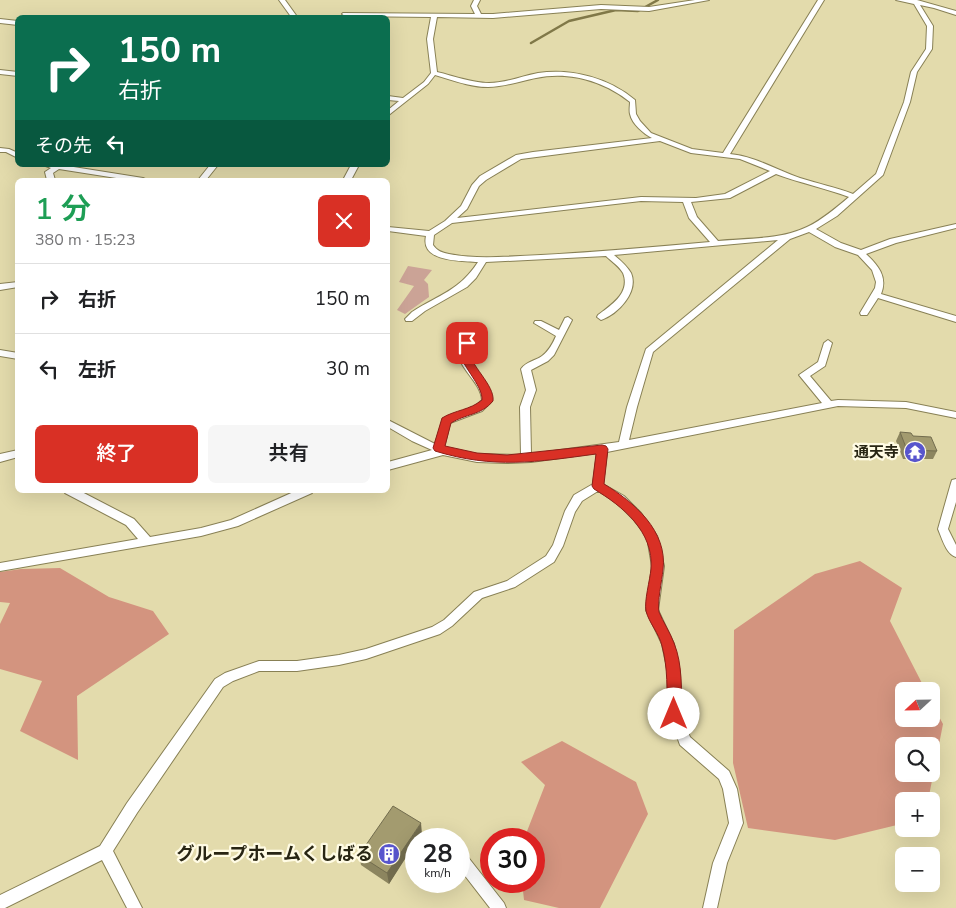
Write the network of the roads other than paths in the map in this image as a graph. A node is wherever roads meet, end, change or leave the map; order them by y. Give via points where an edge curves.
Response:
1 (282, 0) edge
2 (477, 0) edge
3 (706, 0) edge
4 (821, 0) edge
5 (899, 0) edge
6 (915, 1) edge
7 (956, 13) edge
8 (345, 14) dead end
9 (478, 14) junction
10 (293, 15) edge
11 (434, 16) junction
12 (0, 21) edge
13 (15, 23) edge
14 (0, 72) edge
15 (434, 73) junction
16 (15, 74) edge
17 (390, 98) edge
18 (403, 100) junction
19 (390, 111) edge
20 (660, 139) junction
21 (0, 150) edge
22 (15, 154) edge
23 (726, 154) junction
24 (56, 167) edge
25 (63, 167) edge
26 (212, 167) edge
27 (776, 171) junction
28 (50, 178) edge
29 (131, 178) edge
30 (204, 178) edge
31 (854, 197) junction
32 (686, 200) junction
33 (451, 220) junction
34 (956, 226) edge
35 (390, 229) edge
36 (810, 229) junction
37 (430, 234) junction
38 (787, 238) junction
39 (716, 244) junction
40 (608, 253) junction
41 (861, 253) junction
42 (484, 259) junction
43 (15, 285) edge
44 (0, 288) edge
45 (876, 295) junction
46 (864, 313) dead end
47 (600, 317) dead end
48 (410, 319) dead end
49 (956, 319) edge
50 (568, 320) dead end
51 (538, 323) dead end
52 (560, 334) junction
53 (467, 343) dead end
54 (828, 343) dead end
55 (0, 353) edge
56 (15, 356) edge
57 (828, 405) junction
58 (956, 414) edge
59 (390, 424) edge
60 (623, 446) junction
61 (602, 449) junction
62 (441, 450) junction
63 (15, 454) edge
64 (0, 458) edge
65 (526, 458) junction
66 (390, 465) edge
67 (956, 483) edge
68 (598, 486) junction
69 (75, 493) edge
70 (301, 493) edge
71 (147, 541) junction
72 (956, 553) edge
73 (0, 568) edge
74 (105, 851) junction
75 (470, 871) edge
76 (0, 903) edge
77 (134, 908) edge
78 (499, 908) edge
79 (710, 908) edge

1 - 10 street
2 - 9 street via 474,6
3 - 9 street via 649,9 601,7 493,16
4 - 23 street
5 - 6 street
6 - 7 street
6 - 31 street via 930,26 929,49 914,72 907,102 879,176
8 - 11 street
9 - 11 street
11 - 15 street via 430,39
12 - 13 street
14 - 16 street
15 - 18 street
15 - 20 street via 486,84 542,74 591,79 624,92 633,101 637,122 649,134
17 - 18 street
18 - 19 street
20 - 23 street via 691,151
20 - 33 street via 519,157 483,178
21 - 22 street
23 - 27 street
24 - 28 street via 49,172
25 - 29 street
26 - 30 street
27 - 31 street
27 - 32 street via 726,196
31 - 36 street
32 - 33 street via 642,199
32 - 39 street via 692,218
33 - 37 street
34 - 41 street via 893,241
35 - 37 street
36 - 38 street
36 - 41 street via 838,245
37 - 42 street via 430,248 438,254
38 - 39 street
38 - 60 street via 649,351
39 - 40 street
40 - 42 street
40 - 47 street via 626,273 628,287 622,301
41 - 45 street via 880,274
42 - 48 street via 465,284
43 - 44 street
45 - 46 street
45 - 49 street
50 - 52 street
51 - 52 street
52 - 65 street via 550,355 526,369 531,390 525,407
53 - 62 street via 462,346 464,356 485,389 488,401 478,409 446,420
54 - 57 street via 822,364 804,375
55 - 56 street
57 - 58 street via 891,404
57 - 60 street
59 - 62 street
60 - 61 street
61 - 65 street
61 - 68 street
62 - 65 street via 491,459
62 - 66 street
63 - 64 street
67 - 72 street via 943,529
68 - 74 street via 578,498 570,510 550,559 511,584 478,595 436,631 339,660 297,666 259,666 219,683
68 - 79 street via 620,499 652,536 658,566 652,610 668,644 674,673 674,714 685,742 724,775 730,789 736,823 720,863
69 - 71 street via 130,522
70 - 71 street via 234,523
71 - 73 street
74 - 76 street
74 - 77 street
75 - 78 street

